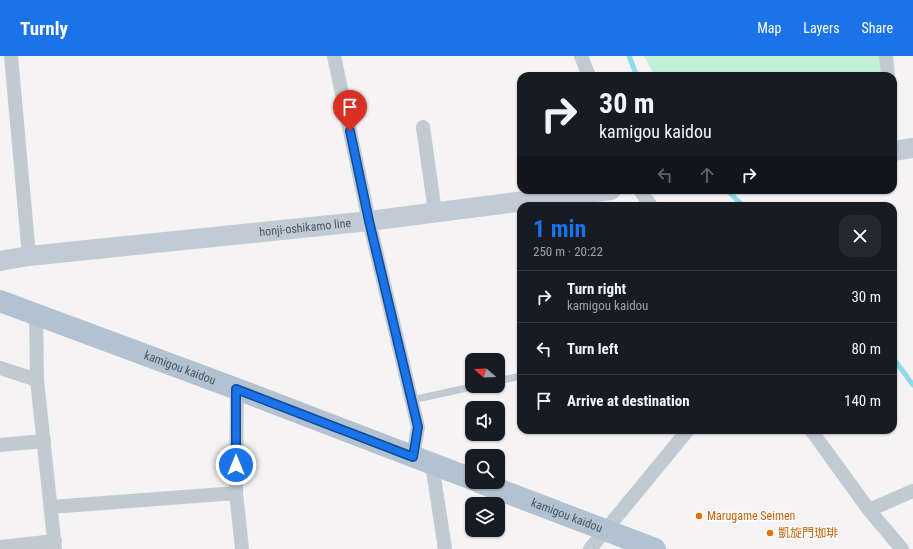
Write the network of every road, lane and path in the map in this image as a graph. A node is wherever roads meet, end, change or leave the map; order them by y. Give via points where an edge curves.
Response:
1 (11, 56) edge
2 (334, 56) edge
3 (581, 56) edge
4 (886, 56) edge
5 (588, 72) edge
6 (888, 72) edge
7 (422, 127) dead end
8 (913, 148) edge
9 (897, 150) edge
10 (595, 194) edge
11 (530, 202) edge
12 (517, 203) edge
13 (435, 212) junction
14 (369, 221) junction
15 (29, 256) junction
16 (0, 261) edge
17 (0, 301) edge
18 (36, 314) junction
19 (0, 368) edge
20 (517, 377) edge
21 (505, 379) edge
22 (37, 380) junction
23 (465, 388) edge
24 (236, 389) junction
25 (412, 400) junction
26 (685, 434) edge
27 (814, 434) edge
28 (44, 441) junction
29 (0, 445) edge
30 (422, 460) junction
31 (465, 476) edge
32 (498, 489) edge
33 (913, 492) edge
34 (236, 493) junction
35 (52, 507) junction
36 (869, 510) junction
37 (606, 530) junction
38 (55, 545) edge
39 (0, 546) edge
40 (242, 549) edge
41 (445, 549) edge
42 (590, 549) edge
43 (655, 549) edge
44 (902, 549) edge

1 - 15 street
2 - 14 street
3 - 5 street
4 - 6 street
7 - 13 street
8 - 9 main road
10 - 11 main road, honji-oshikamo line
12 - 13 main road, honji-oshikamo line
13 - 14 main road, honji-oshikamo line
14 - 15 main road, honji-oshikamo line
14 - 25 street
15 - 16 main road, honji-oshikamo line
17 - 18 main road, kamigou kaidou
18 - 22 street
18 - 24 main road, kamigou kaidou
19 - 22 street
20 - 21 lane
22 - 28 street
23 - 25 lane
24 - 30 main road, kamigou kaidou
24 - 34 street
25 - 30 street
26 - 37 street
27 - 36 street
28 - 29 street
28 - 35 street
30 - 31 main road, kamigou kaidou
30 - 41 street
32 - 37 main road, kamigou kaidou
33 - 36 street
34 - 35 street
34 - 40 street
35 - 38 street
36 - 44 street
37 - 42 street
37 - 43 main road, kamigou kaidou
38 - 39 street

